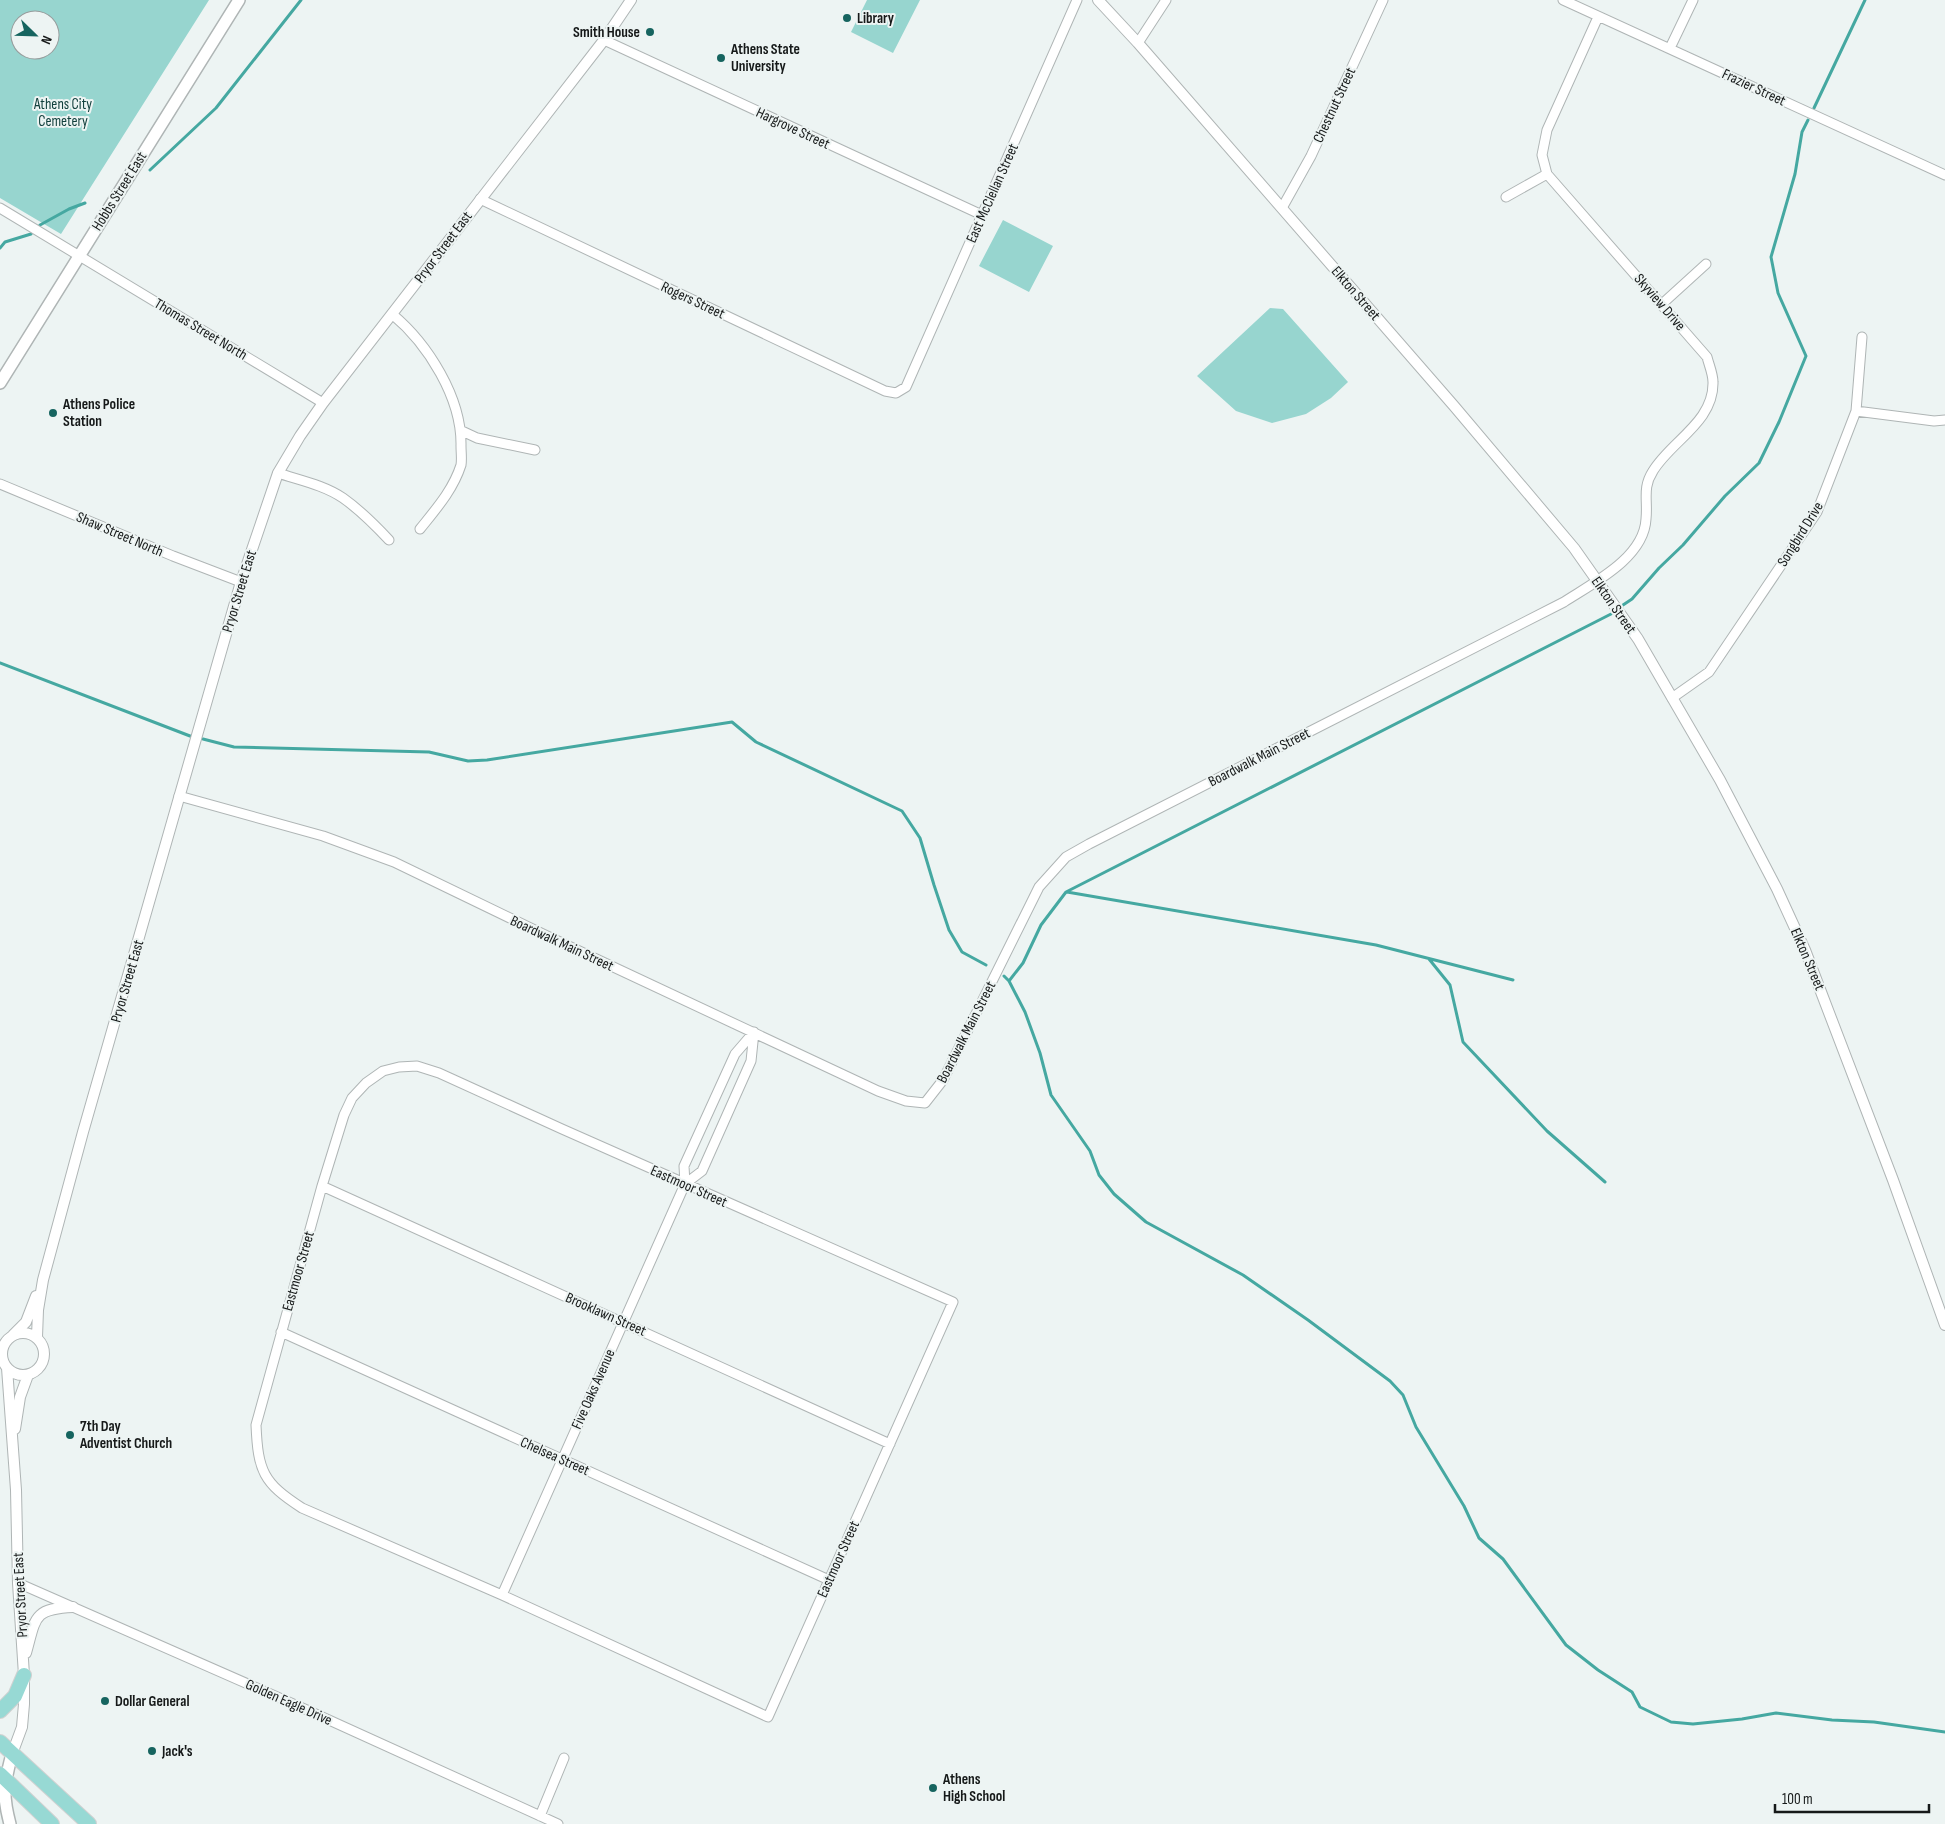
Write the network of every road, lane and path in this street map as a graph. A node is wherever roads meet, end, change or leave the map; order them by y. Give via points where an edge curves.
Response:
1 (238, 0) edge
2 (631, 0) edge
3 (1077, 0) edge
4 (1098, 0) edge
5 (1166, 0) edge
6 (1383, 0) edge
7 (1563, 0) edge
8 (1693, 0) edge
9 (1598, 17) junction
10 (604, 40) junction
11 (1138, 43) junction
12 (1670, 48) junction
13 (1547, 174) junction
14 (1945, 175) edge
15 (1506, 198) dead end
16 (480, 199) junction
17 (0, 208) edge
18 (1282, 208) junction
19 (982, 215) junction
20 (79, 254) junction
21 (1706, 264) dead end
22 (1662, 304) junction
23 (392, 314) junction
24 (1862, 337) dead end
25 (0, 383) edge
26 (906, 387) joint
27 (323, 403) junction
28 (1856, 411) junction
29 (1945, 420) edge
30 (462, 432) junction
31 (535, 450) dead end
32 (278, 473) junction
33 (0, 484) edge
34 (420, 529) dead end
35 (389, 540) dead end
36 (1597, 580) junction
37 (240, 582) junction
38 (1672, 698) junction
39 (180, 796) junction
40 (754, 1032) junction
41 (685, 1184) junction
42 (322, 1186) junction
43 (43, 1280) junction
44 (623, 1322) junction
45 (1945, 1325) edge
46 (281, 1332) junction
47 (12, 1336) junction
48 (37, 1337) junction
49 (7, 1368) junction
50 (28, 1375) junction
51 (13, 1434) junction
52 (890, 1444) junction
53 (562, 1459) junction
54 (829, 1580) junction
55 (18, 1583) junction
56 (502, 1595) junction
57 (73, 1607) junction
58 (24, 1668) junction
59 (0, 1711) edge
60 (0, 1742) edge
61 (12, 1754) junction
62 (564, 1758) dead end
63 (3, 1776) edge
64 (540, 1816) junction
65 (10, 1824) edge
66 (52, 1824) edge
67 (89, 1824) edge
68 (558, 1824) edge

1 - 20 main road, Hobbs Street East
2 - 10 street, Pryor Street East
3 - 19 street, East McClellan Street
4 - 11 street, Elkton Street
5 - 11 street
6 - 18 street, Chestnut Street via 1311,156
7 - 9 street, Frazier Street
8 - 12 street
9 - 12 street, Frazier Street
9 - 13 street via 1547,130 1542,155
10 - 16 street, Pryor Street East
10 - 19 street, Hargrove Street
11 - 18 street, Elkton Street
12 - 14 street, Frazier Street
13 - 15 street
13 - 22 street, Skyview Drive
16 - 23 street, Pryor Street East
16 - 26 street, Rogers Street via 885,391 896,393
17 - 20 street, Thomas Street North
18 - 36 street, Elkton Street via 1460,413 1574,548
19 - 26 street, East McClellan Street
20 - 25 main road, Hobbs Street East
20 - 27 street, Thomas Street North
21 - 22 street
22 - 36 street, Skyview Drive via 1707,356 1713,392 1704,415 1653,470 1646,485 1646,521 1639,543 1623,562
23 - 27 street, Pryor Street East
23 - 30 street via 434,360 450,391
24 - 28 street, Songbird Drive
27 - 32 street, Pryor Street East
28 - 29 street
28 - 38 street, Songbird Drive via 1817,512 1709,672
30 - 31 street
30 - 34 street via 461,463 448,495
32 - 35 street via 342,497
32 - 37 street, Pryor Street East
33 - 37 street, Shaw Street North
36 - 38 street, Elkton Street via 1638,639
36 - 40 street, Boardwalk Main Street via 1564,602 1066,857 1040,887 943,1080 924,1103 906,1101 878,1091
37 - 39 street, Pryor Street East
38 - 45 street, Elkton Street via 1720,780 1805,950 1894,1180
39 - 40 street, Boardwalk Main Street via 323,836 394,862
39 - 43 street, Pryor Street East
40 - 41 street, Five Oaks Avenue via 735,1054 684,1166
40 - 41 street, Five Oaks Avenue via 752,1061 702,1171
41 - 42 street, Eastmoor Street via 439,1072 417,1066 383,1071 352,1098
41 - 44 street, Five Oaks Avenue
41 - 52 street, Eastmoor Street via 953,1302
42 - 44 street, Brooklawn Street
42 - 46 street, Eastmoor Street
43 - 47 street, Pryor Street East via 26,1322
43 - 48 street, Pryor Street East
44 - 52 street, Brooklawn Street
44 - 53 street, Five Oaks Avenue
46 - 53 street, Chelsea Street
46 - 56 street, Eastmoor Street via 256,1425 257,1452 266,1477 280,1494 302,1508
47 - 48 street via 24,1333
47 - 49 street via 6,1341 2,1353
48 - 50 street via 44,1347 44,1359 38,1370
49 - 50 street via 16,1375
49 - 51 street, Pryor Street East
50 - 51 street, Pryor Street East
51 - 55 street, Pryor Street East
52 - 54 street, Eastmoor Street
53 - 54 street, Chelsea Street
53 - 56 street, Five Oaks Avenue
54 - 56 street, Eastmoor Street via 768,1716
55 - 57 street, Golden Eagle Drive
55 - 58 street, Pryor Street East
57 - 58 street via 52,1608 41,1613 33,1625
57 - 64 street, Golden Eagle Drive
58 - 59 main road via 15,1696
58 - 61 street, Pryor Street East via 22,1727
60 - 61 main road
61 - 63 main road
61 - 67 main road
62 - 64 street
63 - 65 main road via 4,1802
63 - 66 main road
64 - 68 street, Golden Eagle Drive

